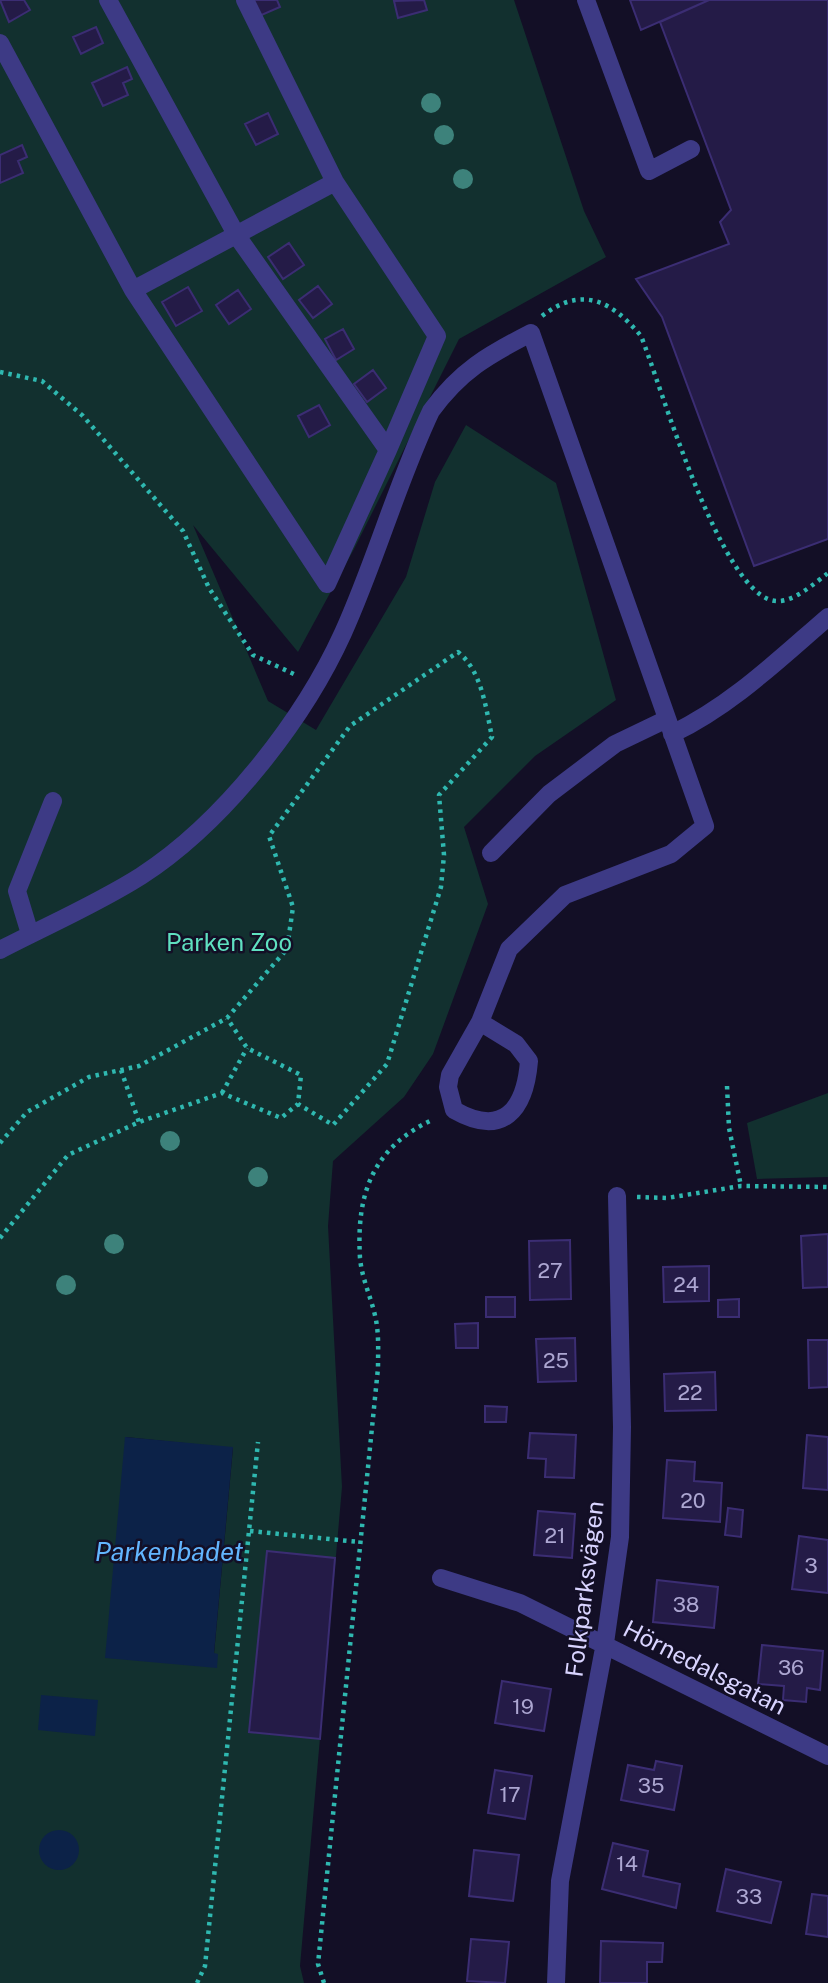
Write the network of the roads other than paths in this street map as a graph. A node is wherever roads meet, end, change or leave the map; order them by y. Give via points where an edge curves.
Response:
1 (108, 0) edge
2 (246, 0) edge
3 (586, 0) edge
4 (0, 43) edge
5 (691, 149) dead end
6 (335, 182) junction
7 (237, 236) junction
8 (133, 290) junction
9 (388, 450) junction
10 (828, 617) edge
11 (669, 727) junction
12 (52, 801) dead end
13 (491, 853) dead end
14 (30, 934) junction
15 (0, 950) edge
16 (480, 1022) junction
17 (617, 1196) road end
18 (442, 1578) dead end
19 (605, 1643) junction
20 (828, 1756) edge
21 (556, 1983) edge

1 - 7 street
2 - 6 street
3 - 5 street via 649,171
4 - 8 street
6 - 7 street
6 - 9 street via 437,336
7 - 8 street
7 - 9 street
8 - 9 street via 327,584
10 - 11 street via 708,716
11 - 13 street via 615,744 549,794
11 - 14 street via 531,333 485,357 452,383 431,411 342,635 258,767 213,818 140,877
11 - 16 street via 705,826 671,854 565,895 509,949
12 - 14 street via 17,891
14 - 15 street
16 - 16 street via 516,1044 529,1062 527,1088 515,1111 496,1121 470,1119 454,1110 448,1087 450,1075
17 - 19 street, Folkparksvägen via 620,1537
18 - 19 street, Hörnedalsgatan via 520,1603
19 - 20 street, Hörnedalsgatan
19 - 21 street, Folkparksvägen via 560,1881

